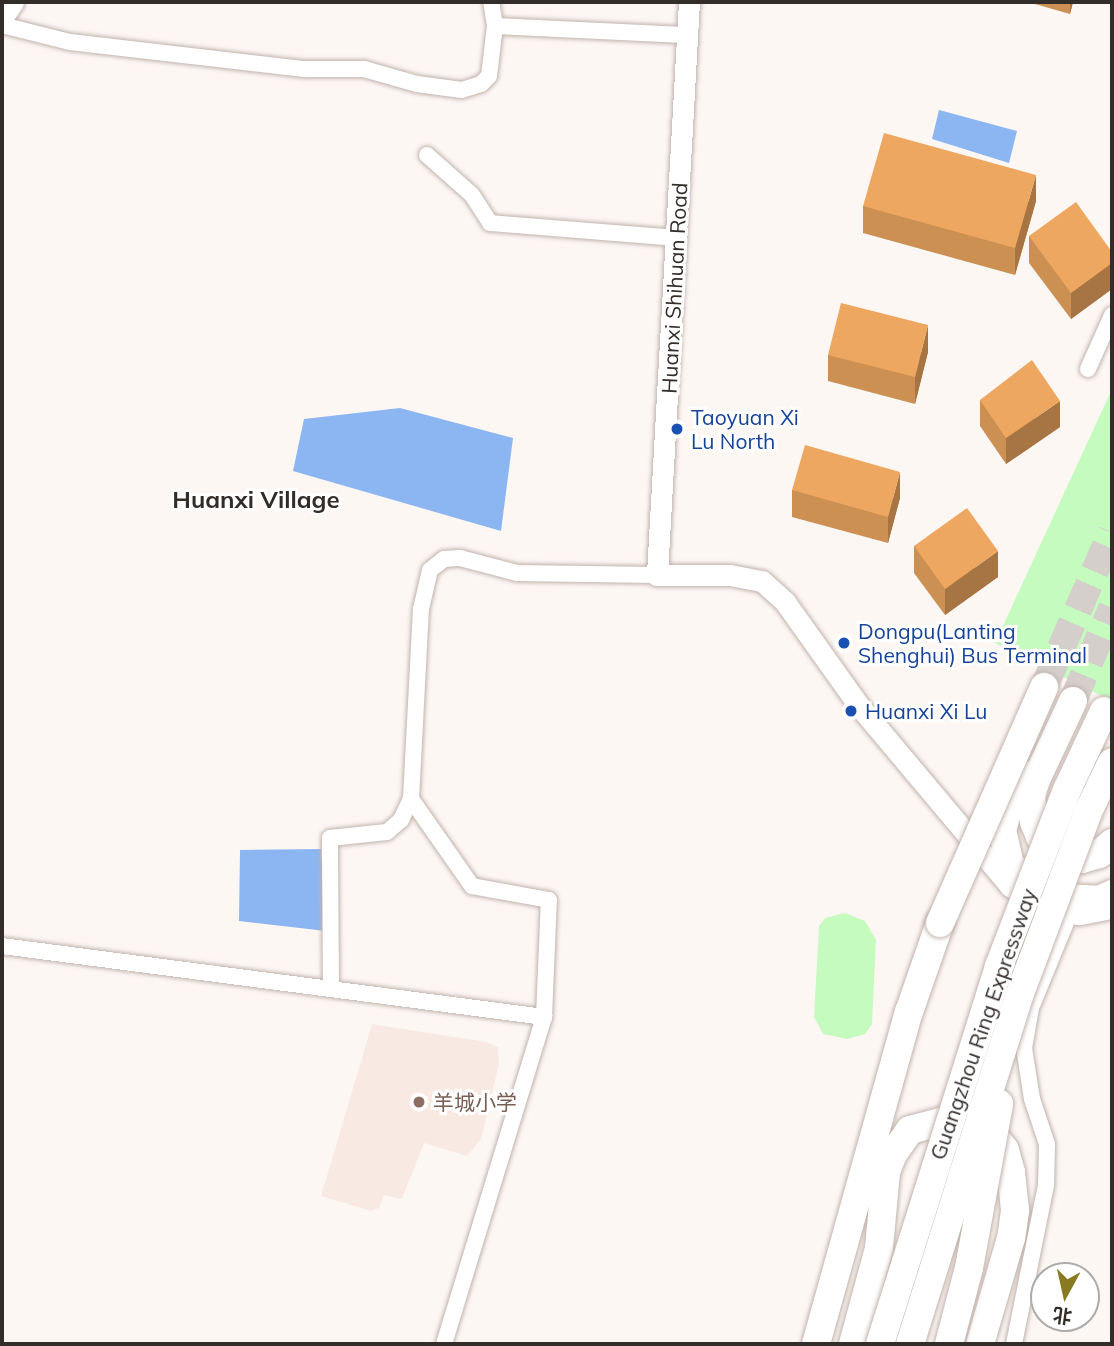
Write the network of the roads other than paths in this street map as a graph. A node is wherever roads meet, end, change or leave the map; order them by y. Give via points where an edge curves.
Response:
1 (13, 2) edge
2 (491, 2) edge
3 (689, 2) edge
4 (2, 18) edge
5 (2, 25) edge
6 (495, 26) junction
7 (689, 35) junction
8 (427, 155) dead end
9 (678, 238) junction
10 (1112, 315) edge
11 (1088, 369) dead end
12 (657, 575) junction
13 (1044, 687) tunnel mouth
14 (1073, 701) tunnel mouth
15 (1104, 711) tunnel mouth
16 (1112, 761) edge
17 (1043, 763) junction
18 (411, 799) junction
19 (1112, 843) edge
20 (1112, 894) edge
21 (1112, 908) edge
22 (1070, 913) junction
23 (2, 946) edge
24 (331, 989) junction
25 (1019, 996) junction
26 (544, 1017) junction
27 (886, 1172) junction
28 (846, 1245) junction
29 (993, 1301) junction
30 (953, 1337) edge
31 (444, 1344) edge
32 (816, 1344) edge
33 (833, 1344) edge
34 (853, 1344) edge
35 (880, 1344) edge
36 (910, 1344) edge
37 (980, 1344) edge
38 (989, 1344) edge
39 (1014, 1344) edge

1 - 4 street
2 - 6 street
3 - 7 street, Huanxi Shihuan Road
5 - 6 street via 69,42 304,69 364,69 417,84 462,90 489,76
6 - 7 street
7 - 9 street, Huanxi Shihuan Road
8 - 9 street via 472,195 490,223
9 - 12 street, Huanxi Shihuan Road
10 - 11 street
12 - 18 street via 517,573 460,558 444,559 430,570 421,610
12 - 22 street via 745,577 774,590 860,707 983,859 1028,899
13 - 28 highway, bridge via 940,923 909,1012
14 - 17 highway
15 - 35 highway, Guangzhou Ring Expressway, bridge via 1067,790 999,966
16 - 25 highway, Guangzhou Ring Expressway, bridge via 1088,811
17 - 19 highway via 1031,796 1040,837 1052,849 1082,859 1099,854
17 - 20 highway via 1009,808 1002,830 1010,863 1023,878 1064,898 1099,900
18 - 24 street via 401,820 387,832 330,838
18 - 26 street via 472,886 549,900
21 - 22 street
22 - 39 street via 1031,1008 1024,1048 1032,1098 1047,1144 1046,1186
23 - 24 street
24 - 26 street
25 - 30 highway, bridge
25 - 36 highway, Guangzhou Ring Expressway, bridge
26 - 31 street
27 - 29 highway via 901,1139 927,1122 962,1119 996,1139 1011,1172 1015,1211
27 - 33 highway
27 - 34 highway via 879,1248
28 - 32 highway
28 - 33 highway
29 - 37 highway
29 - 38 highway

